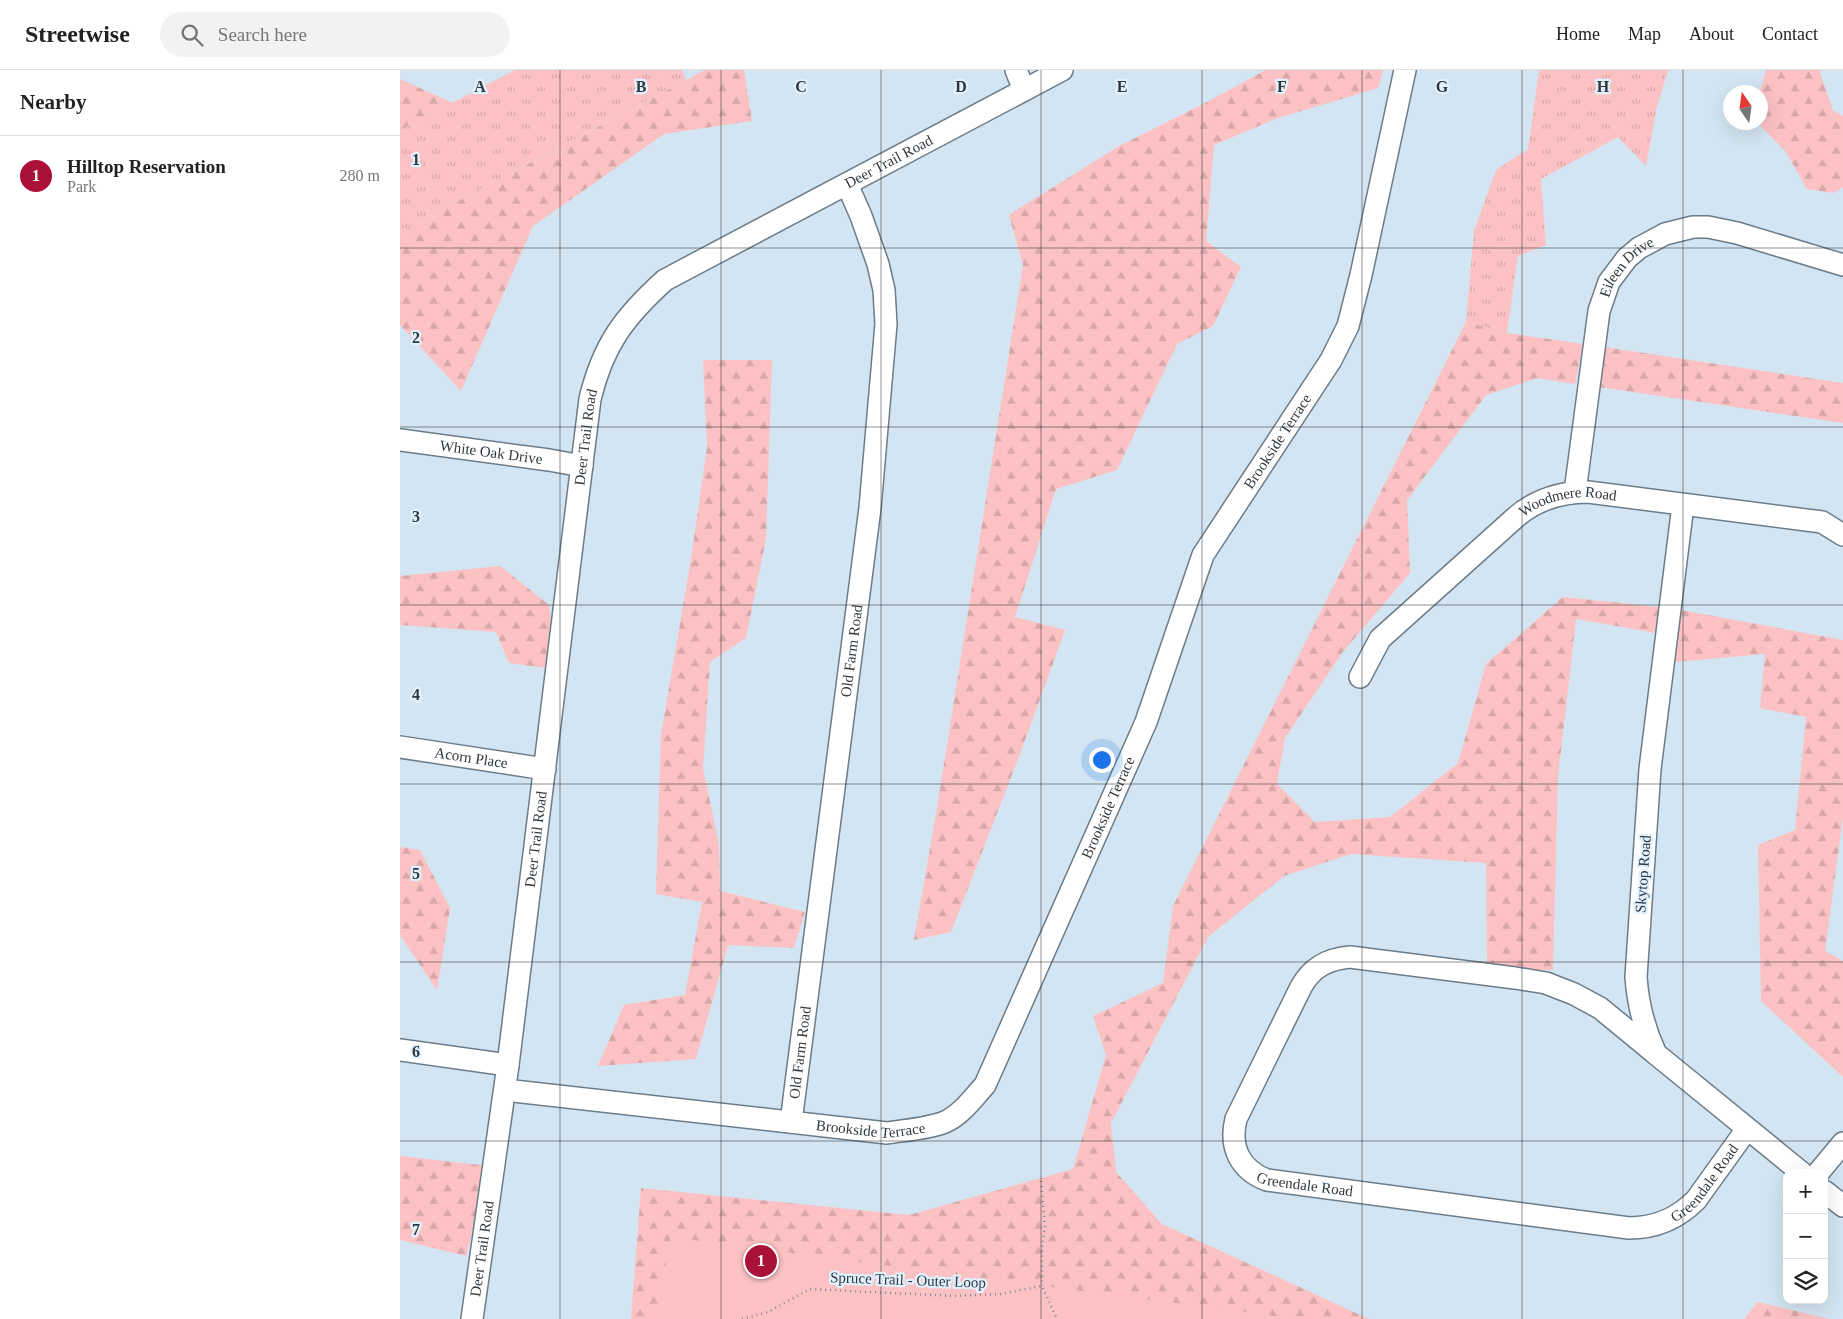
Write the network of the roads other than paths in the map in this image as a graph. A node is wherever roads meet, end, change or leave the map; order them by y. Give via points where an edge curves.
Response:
1 (1016, 70) edge
2 (1062, 70) edge
3 (1405, 70) edge
4 (1024, 90) junction
5 (847, 184) junction
6 (1843, 265) edge
7 (400, 440) edge
8 (582, 466) junction
9 (1574, 492) junction
10 (1684, 505) junction
11 (1843, 535) edge
12 (1360, 677) dead end
13 (400, 747) edge
14 (544, 770) junction
15 (400, 1050) edge
16 (1656, 1054) junction
17 (508, 1065) junction
18 (505, 1090) junction
19 (791, 1122) junction
20 (1747, 1129) junction
21 (1843, 1143) edge
22 (1797, 1169) edge
23 (1821, 1169) edge
24 (1828, 1194) edge
25 (1843, 1206) edge
26 (472, 1319) edge

1 - 4 street
2 - 4 street, Deer Trail Road
3 - 19 street, Brookside Terrace via 1348,326 1331,360 1203,556 1146,722 984,1085 966,1106 946,1121 918,1129 887,1133
4 - 5 street, Deer Trail Road
5 - 8 street, Deer Trail Road via 666,280 642,300 610,343 595,380
5 - 19 street, Old Farm Road via 878,264 884,290 886,324 870,508
6 - 9 street, Eileen Drive via 1708,227 1664,234 1627,258 1609,282 1598,311
7 - 8 street, White Oak Drive
8 - 14 street, Deer Trail Road
9 - 10 street, Woodmere Road
9 - 12 street, Woodmere Road via 1549,497 1516,517 1380,639
10 - 11 street, Woodmere Road via 1822,522
10 - 16 street, Skytop Road via 1650,769 1636,977 1646,1032
13 - 14 street, Acorn Place
14 - 17 street, Deer Trail Road
15 - 17 street
16 - 20 street, Skytop Road
16 - 20 street, Greendale Road via 1588,1000 1546,983 1350,957 1332,960 1316,968 1301,987 1236,1120 1234,1139 1239,1158 1250,1171 1268,1180 1640,1228 1671,1219 1696,1200
17 - 18 street, Deer Trail Road
18 - 19 street, Brookside Terrace
18 - 26 street, Deer Trail Road
20 - 22 street, Skytop Road
21 - 23 street
24 - 25 street

